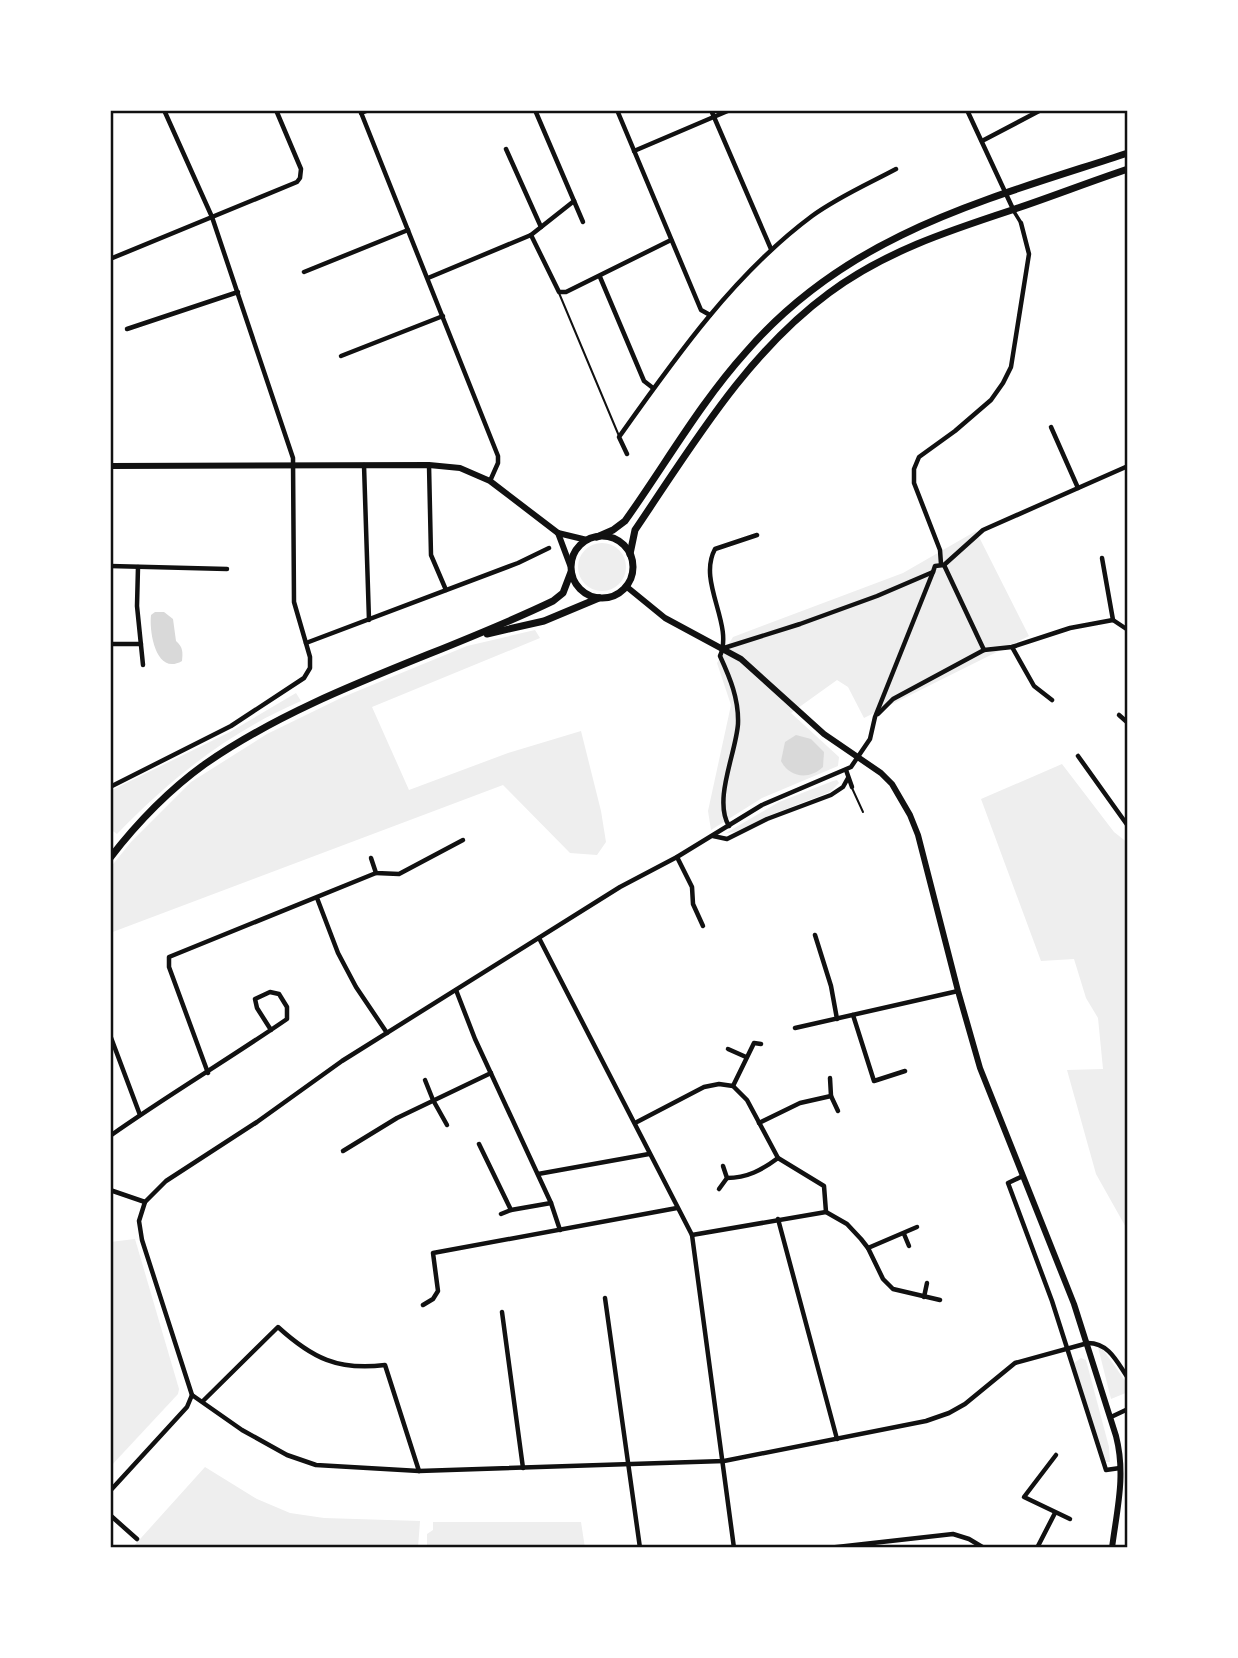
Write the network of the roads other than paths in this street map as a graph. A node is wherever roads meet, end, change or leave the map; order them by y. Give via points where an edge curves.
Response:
1 (164, 110) edge
2 (369, 110) edge
3 (535, 110) edge
4 (617, 110) edge
5 (710, 110) edge
6 (730, 110) edge
7 (967, 110) edge
8 (1041, 110) edge
9 (277, 111) edge
10 (361, 112) edge
11 (713, 117) junction
12 (982, 141) junction
13 (506, 149) dead end
14 (634, 151) junction
15 (1128, 153) edge
16 (896, 169) dead end
17 (1128, 169) edge
18 (1005, 193) junction
19 (574, 201) junction
20 (1013, 209) junction
21 (212, 217) junction
22 (583, 222) dead end
23 (1021, 223) joint
24 (541, 227) junction
25 (408, 230) junction
26 (531, 236) junction
27 (671, 240) junction
28 (771, 248) junction
29 (110, 259) edge
30 (304, 272) dead end
31 (600, 276) junction
32 (428, 278) junction
33 (238, 292) junction
34 (559, 292) junction
35 (710, 315) junction
36 (443, 316) junction
37 (127, 329) dead end
38 (341, 356) dead end
39 (653, 388) junction
40 (1051, 427) dead end
41 (619, 437) junction
42 (627, 454) dead end
43 (364, 465) junction
44 (429, 465) junction
45 (110, 466) edge
46 (294, 466) junction
47 (1128, 466) edge
48 (490, 481) junction
49 (1078, 488) junction
50 (558, 533) junction
51 (757, 535) dead end
52 (597, 537) junction
53 (587, 540) junction
54 (549, 548) dead end
55 (630, 554) junction
56 (1102, 558) dead end
57 (943, 565) junction
58 (110, 566) edge
59 (138, 567) junction
60 (227, 569) dead end
61 (570, 569) junction
62 (933, 572) junction
63 (627, 587) junction
64 (446, 590) junction
65 (599, 598) junction
66 (369, 620) junction
67 (1113, 621) junction
68 (1128, 630) edge
69 (476, 636) junction
70 (306, 643) junction
71 (110, 644) edge
72 (141, 644) junction
73 (1012, 647) junction
74 (723, 648) junction
75 (984, 650) junction
76 (143, 665) dead end
77 (1052, 700) dead end
78 (1119, 715) dead end
79 (876, 717) junction
80 (1128, 723) edge
81 (858, 756) junction
82 (1077, 756) dead end
83 (846, 770) junction
84 (848, 778) junction
85 (110, 787) edge
86 (852, 787) joint
87 (863, 812) dead end
88 (1127, 824) edge
89 (729, 826) junction
90 (713, 836) junction
91 (463, 841) dead end
92 (110, 858) edge
93 (371, 858) dead end
94 (677, 858) junction
95 (376, 873) junction
96 (317, 898) junction
97 (703, 926) dead end
98 (815, 935) dead end
99 (539, 938) junction
100 (456, 990) junction
101 (958, 991) junction
102 (853, 1015) junction
103 (836, 1018) junction
104 (795, 1028) dead end
105 (271, 1030) junction
106 (387, 1033) junction
107 (110, 1035) edge
108 (761, 1044) dead end
109 (728, 1049) dead end
110 (746, 1057) junction
111 (905, 1071) dead end
112 (208, 1073) junction
113 (491, 1073) junction
114 (830, 1078) dead end
115 (425, 1080) dead end
116 (733, 1086) junction
117 (831, 1096) junction
118 (433, 1100) junction
119 (838, 1111) dead end
120 (140, 1115) junction
121 (759, 1122) junction
122 (635, 1123) junction
123 (447, 1125) dead end
124 (110, 1136) edge
125 (479, 1144) dead end
126 (343, 1152) dead end
127 (649, 1154) junction
128 (778, 1158) junction
129 (723, 1166) dead end
130 (538, 1174) junction
131 (1024, 1175) junction
132 (727, 1178) junction
133 (719, 1189) dead end
134 (110, 1190) edge
135 (145, 1202) junction
136 (551, 1203) junction
137 (677, 1208) junction
138 (511, 1210) junction
139 (826, 1212) junction
140 (501, 1214) dead end
141 (778, 1219) junction
142 (917, 1227) dead end
143 (560, 1230) junction
144 (904, 1234) junction
145 (692, 1235) junction
146 (909, 1247) dead end
147 (868, 1248) junction
148 (927, 1283) dead end
149 (924, 1297) junction
150 (606, 1298) dead end
151 (940, 1300) dead end
152 (422, 1305) dead end
153 (502, 1312) dead end
154 (1088, 1343) junction
155 (1066, 1349) junction
156 (1128, 1378) edge
157 (192, 1395) junction
158 (203, 1401) junction
159 (1128, 1409) edge
160 (1111, 1417) junction
161 (837, 1439) junction
162 (1124, 1452) edge
163 (1056, 1455) dead end
164 (724, 1461) junction
165 (629, 1465) junction
166 (523, 1468) junction
167 (1122, 1468) junction
168 (419, 1471) junction
169 (110, 1491) edge
170 (1055, 1513) junction
171 (110, 1515) edge
172 (1070, 1519) dead end
173 (137, 1539) dead end
174 (640, 1548) edge
175 (734, 1548) edge
176 (828, 1548) edge
177 (984, 1548) edge
178 (1037, 1548) edge
179 (1112, 1548) edge

1 - 21 street
2 - 10 street
3 - 19 street
4 - 14 street
5 - 11 street
6 - 11 street
7 - 12 street
8 - 12 street
9 - 21 street via 301,169 300,178
10 - 25 street
11 - 14 street
11 - 28 street
12 - 18 street
13 - 24 street
14 - 27 street
15 - 18 main road
16 - 28 street via 814,215
17 - 20 main road
18 - 20 street
18 - 52 main road via 883,243 811,290 738,361 625,521
19 - 22 street
19 - 24 street
20 - 23 street
20 - 55 main road via 874,264 797,318 734,387 635,530
21 - 29 street
21 - 33 street
23 - 57 street via 1029,254 1011,367 991,400 919,457 914,469
24 - 26 street
25 - 30 street
25 - 32 street
26 - 32 street
26 - 34 street
27 - 31 street
27 - 35 street via 701,310
28 - 35 street
31 - 34 street
31 - 39 street via 644,381
32 - 36 street
33 - 37 street
33 - 46 street
34 - 41 lane
35 - 39 street
36 - 38 street
36 - 48 street via 498,456
39 - 41 street
40 - 49 street
41 - 42 street
43 - 44 main road
43 - 46 main road
43 - 66 street
44 - 48 main road via 460,468
44 - 64 street via 431,555
45 - 46 main road
46 - 70 street via 294,602
47 - 49 street
48 - 50 main road
49 - 57 street via 983,530
50 - 53 main road
50 - 61 main road
51 - 74 street via 715,549 712,555
52 - 53 main road
52 - 55 main road via 617,541
53 - 61 main road via 574,554
54 - 64 street
55 - 63 main road
56 - 67 street
57 - 62 street via 935,566
57 - 75 street
58 - 59 street
59 - 60 street
59 - 72 street
61 - 65 main road via 581,590
61 - 69 main road via 563,593 554,601
62 - 74 street via 800,624
62 - 79 street
63 - 65 main road via 619,594
63 - 74 main road via 666,618
64 - 66 street
65 - 69 main road via 544,621
66 - 70 street
67 - 68 street
67 - 73 street via 1070,628
69 - 92 main road via 314,704 235,744 173,789
70 - 85 street via 310,668 304,678 231,726
71 - 72 street
72 - 76 street
73 - 75 street
73 - 77 street via 1034,686
74 - 81 main road via 824,734
74 - 89 street via 720,656 734,686 738,723 724,800
75 - 79 street via 893,699
78 - 80 street
79 - 81 street via 870,739
81 - 83 street
81 - 101 main road via 892,783 910,815
82 - 88 street
83 - 84 street
83 - 89 street via 781,796
84 - 86 street
84 - 90 street via 831,795 727,839
86 - 87 lane
89 - 90 street
90 - 94 street
91 - 95 street via 399,874
93 - 95 street
94 - 97 street via 692,887 693,904
94 - 99 street
95 - 96 street
96 - 106 street via 355,987
96 - 112 street via 169,957
98 - 103 street
99 - 100 street
99 - 122 street
100 - 106 street
100 - 113 street
101 - 102 street
101 - 131 main road via 980,1068
102 - 103 street
102 - 111 street via 874,1081
103 - 104 street
105 - 105 street via 288,1019 288,1007 279,994 270,992 255,999
105 - 112 street
106 - 135 street via 166,1181
107 - 120 street
108 - 110 street via 754,1044
109 - 110 street
110 - 116 street
112 - 120 street
113 - 118 street
113 - 130 street
114 - 117 street
115 - 118 street
116 - 121 street via 743,1093
116 - 122 street via 704,1087
117 - 119 street
117 - 121 street via 800,1103
118 - 123 street
118 - 126 street
120 - 124 street
121 - 128 street
122 - 127 street
125 - 138 street
127 - 130 street
127 - 137 street
128 - 132 street via 763,1170
128 - 139 street via 824,1186
129 - 132 street
130 - 136 street
131 - 154 main road
131 - 155 street via 1008,1183
132 - 133 street
134 - 135 street
135 - 157 street via 139,1221 142,1240
136 - 138 street
136 - 143 street
137 - 143 street
137 - 145 street
138 - 140 street
139 - 141 street
139 - 147 street via 847,1224
141 - 145 street
141 - 161 street
142 - 144 street
143 - 152 street via 433,1252 438,1291
144 - 146 street
144 - 147 street
145 - 164 street
147 - 149 street via 874,1265 893,1289
148 - 149 street
149 - 151 street
150 - 165 street
153 - 166 street
154 - 155 street
154 - 156 street via 1105,1347
154 - 160 main road
155 - 161 street via 1016,1363 949,1413
155 - 167 street via 1106,1470
157 - 158 street
157 - 169 street via 187,1407
158 - 168 street via 242,1430 307,1462
158 - 168 street via 278,1327 318,1358 345,1366 385,1365
159 - 160 street
160 - 162 main road
161 - 164 street
162 - 167 main road
163 - 170 street via 1024,1497
164 - 165 street
164 - 175 street
165 - 166 street
165 - 174 street
166 - 168 street
167 - 179 main road
170 - 172 street
170 - 178 street
171 - 173 street
176 - 177 street via 953,1534

